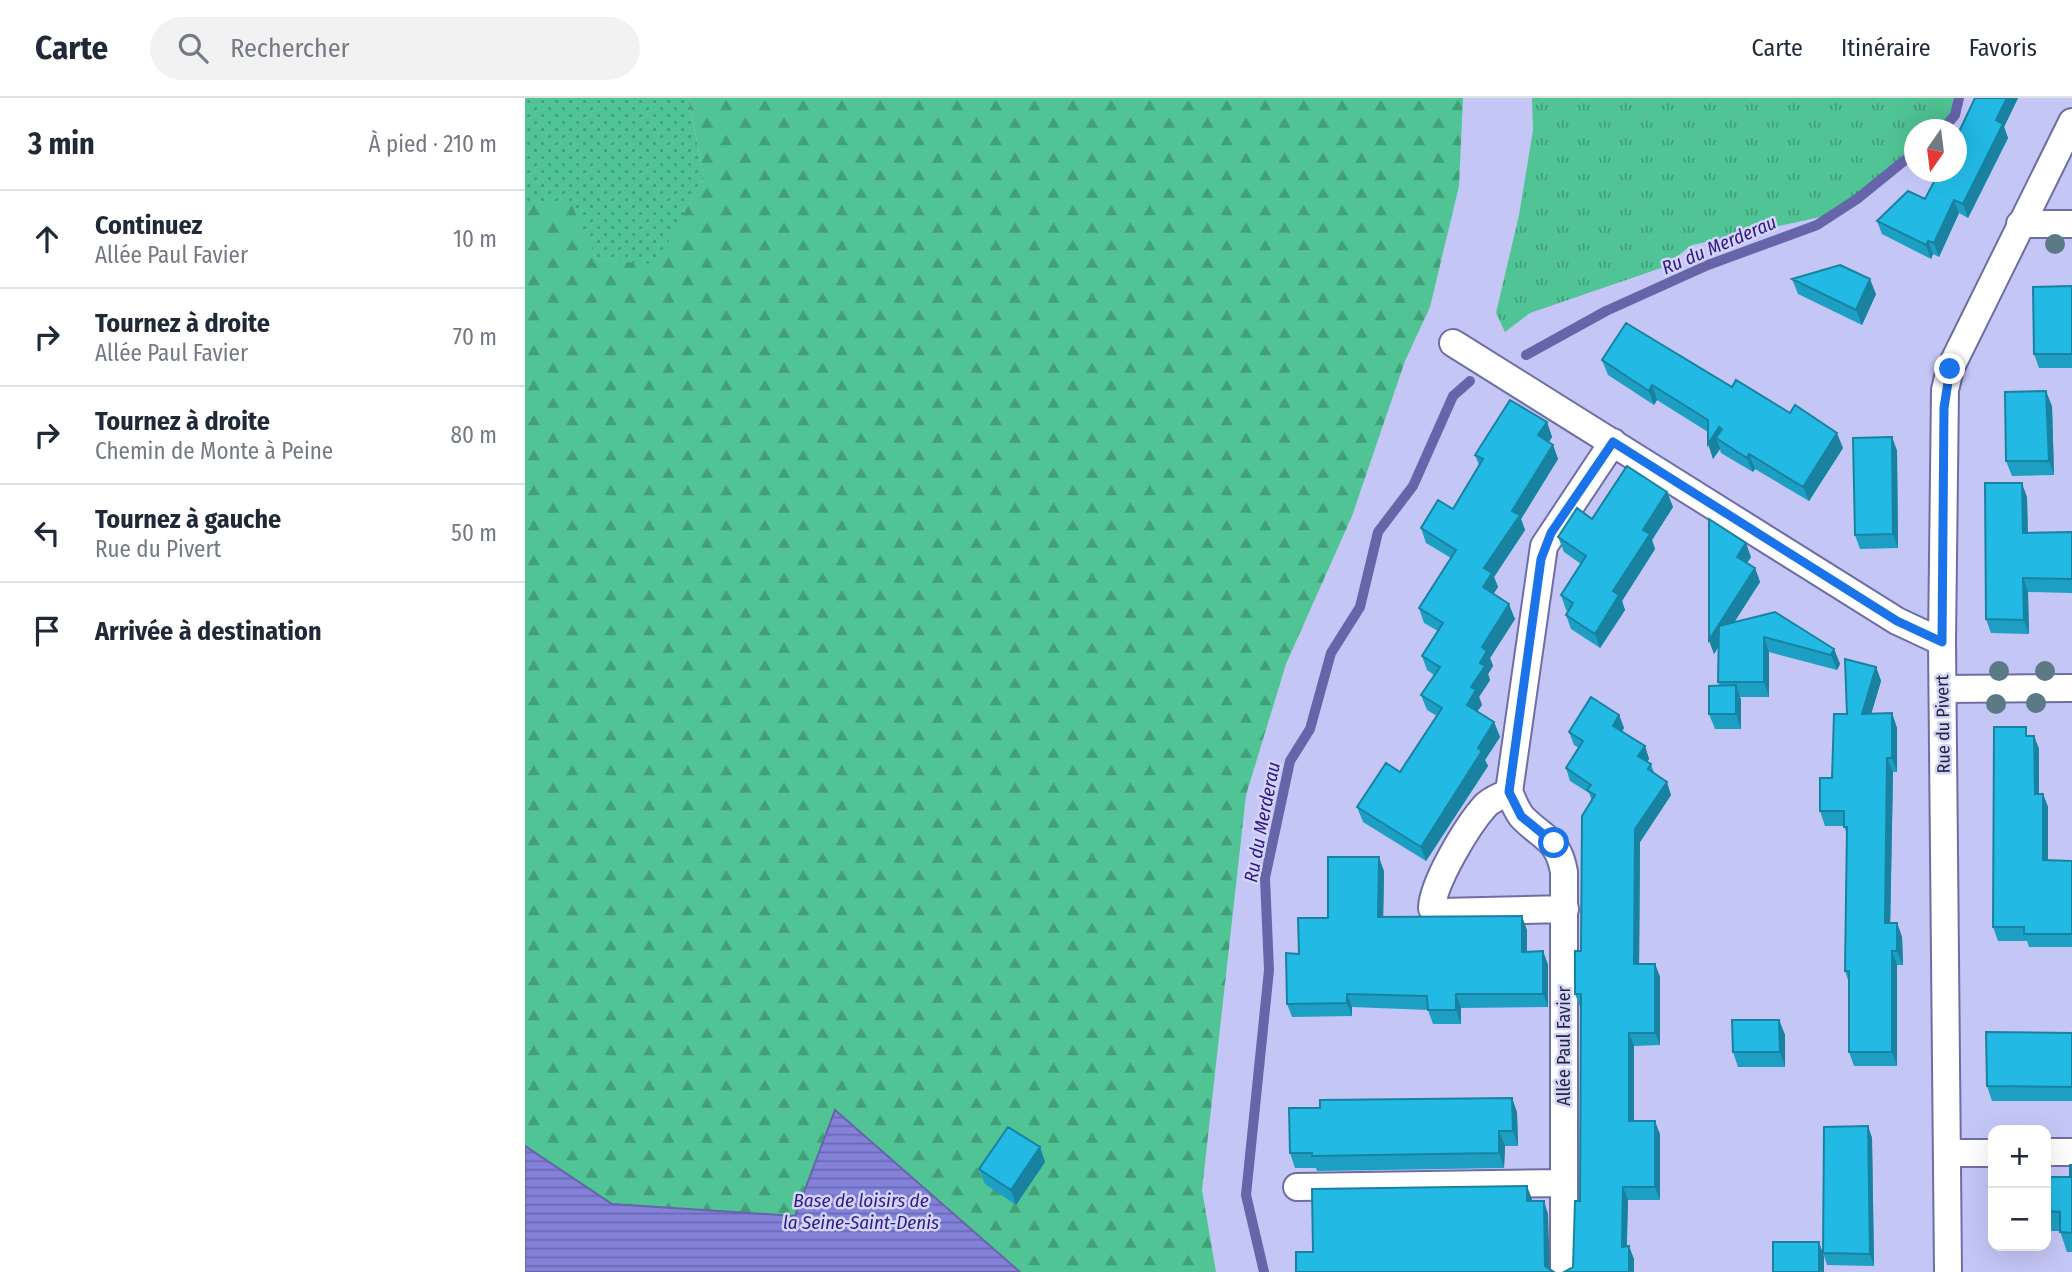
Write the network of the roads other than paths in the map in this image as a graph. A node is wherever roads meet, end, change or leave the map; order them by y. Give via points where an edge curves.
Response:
1 (2072, 122) edge
2 (2020, 224) junction
3 (2072, 224) edge
4 (1453, 344) dead end
5 (1613, 442) junction
6 (1942, 642) junction
7 (2072, 688) edge
8 (1943, 689) junction
9 (1509, 792) junction
10 (1565, 909) junction
11 (2051, 1152) edge
12 (2072, 1152) edge
13 (1947, 1153) junction
14 (1988, 1153) edge
15 (1564, 1183) junction
16 (1297, 1187) dead end
17 (1565, 1272) edge
18 (1948, 1272) edge

1 - 2 street, Rue du Pivert
2 - 3 street
2 - 6 street, Rue du Pivert via 1950,369 1945,390
4 - 5 street
5 - 6 street via 1897,621
5 - 9 street via 1544,546
6 - 8 street, Rue du Pivert
7 - 8 street
8 - 13 street, Rue du Pivert
9 - 10 street, Allée Paul Favier via 1521,816 1561,854
9 - 10 street via 1487,804 1463,838 1433,897 1432,908 1441,912
10 - 15 street, Allée Paul Favier
11 - 12 street
13 - 14 street
13 - 18 street, Rue du Pivert
15 - 16 street
15 - 17 street, Allée Paul Favier

